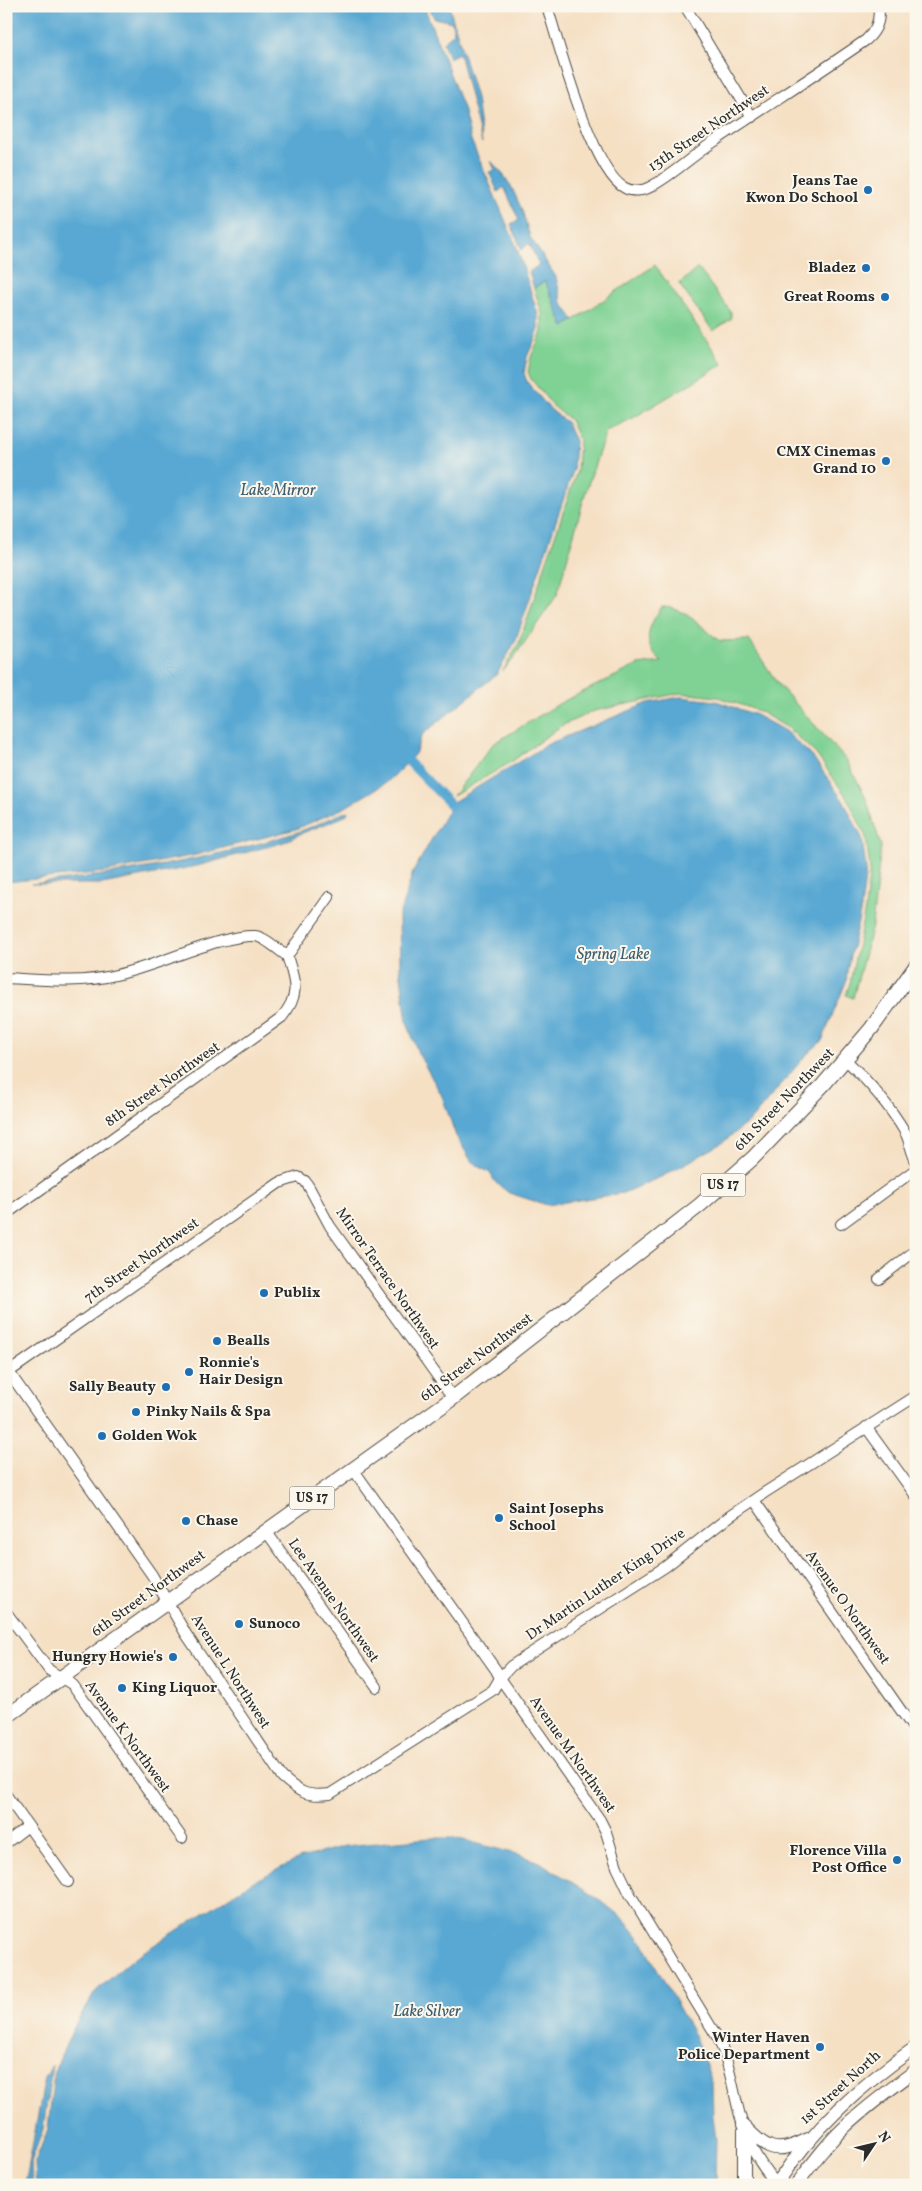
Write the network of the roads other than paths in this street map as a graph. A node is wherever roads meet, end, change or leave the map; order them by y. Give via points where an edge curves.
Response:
1 (547, 6) edge
2 (685, 6) edge
3 (878, 6) edge
4 (752, 117) junction
5 (329, 897) dead end
6 (286, 956) junction
7 (916, 966) edge
8 (6, 978) edge
9 (846, 1060) junction
10 (916, 1161) edge
11 (916, 1169) edge
12 (298, 1177) joint
13 (6, 1214) edge
14 (841, 1224) dead end
15 (916, 1250) edge
16 (879, 1279) dead end
17 (7, 1371) edge
18 (916, 1396) edge
19 (453, 1398) junction
20 (866, 1428) junction
21 (353, 1469) junction
22 (916, 1496) edge
23 (754, 1500) junction
24 (266, 1531) junction
25 (167, 1602) junction
26 (6, 1612) edge
27 (62, 1677) junction
28 (500, 1678) junction
29 (377, 1687) dead end
30 (6, 1717) edge
31 (915, 1729) edge
32 (6, 1795) edge
33 (28, 1826) junction
34 (182, 1838) dead end
35 (6, 1842) edge
36 (68, 1882) dead end
37 (916, 2047) edge
38 (916, 2070) edge
39 (854, 2095) junction
40 (865, 2109) junction
41 (743, 2128) junction
42 (810, 2138) junction
43 (777, 2184) edge
44 (744, 2185) edge
45 (796, 2185) edge

1 - 4 street, 13th Street Northwest via 583,120 610,174 625,188 642,190 649,187
2 - 4 street
3 - 4 street, 13th Street Northwest via 879,21 871,36
5 - 6 street
6 - 8 street via 257,936 234,938 135,970 95,979
6 - 13 street, 8th Street Northwest via 296,984 294,998 282,1018
7 - 9 highway, 6th Street Northwest / US 17
9 - 10 street via 870,1083 906,1133
9 - 19 highway, 6th Street Northwest / US 17 via 773,1138 725,1183
11 - 14 street
12 - 17 street, 7th Street Northwest via 285,1180 271,1189
12 - 19 street, Mirror Terrace Northwest via 305,1181 330,1226
15 - 16 street
17 - 25 street, Avenue L Northwest
18 - 20 street, Dr Martin Luther King Drive
19 - 21 highway, 6th Street Northwest / US 17
20 - 22 street
20 - 23 street, Dr Martin Luther King Drive
21 - 24 highway, 6th Street Northwest / US 17
21 - 28 street, Avenue M Northwest
23 - 28 street, Dr Martin Luther King Drive via 683,1554 511,1666
23 - 31 street, Avenue O Northwest
24 - 25 highway, 6th Street Northwest / US 17
24 - 29 street, Lee Avenue Northwest
25 - 27 highway, 6th Street Northwest / US 17
25 - 28 street, Avenue L Northwest via 282,1777 300,1792 317,1796 330,1794 493,1690
26 - 27 street, Avenue K Northwest via 49,1670
27 - 30 highway, 6th Street Northwest / US 17
27 - 34 street, Avenue K Northwest via 93,1712
28 - 41 street, Avenue M Northwest via 600,1820 630,1894 720,2040 730,2067
32 - 33 street
33 - 35 street
33 - 36 street
37 - 39 main road, 1st Street North
38 - 40 main road, 1st Street North
39 - 40 main road
39 - 42 main road, 1st Street North
40 - 45 main road, 1st Street North via 823,2149
41 - 42 main road via 758,2140 778,2149
41 - 43 street, Avenue M Northwest
41 - 44 main road
42 - 43 main road, 1st Street North

